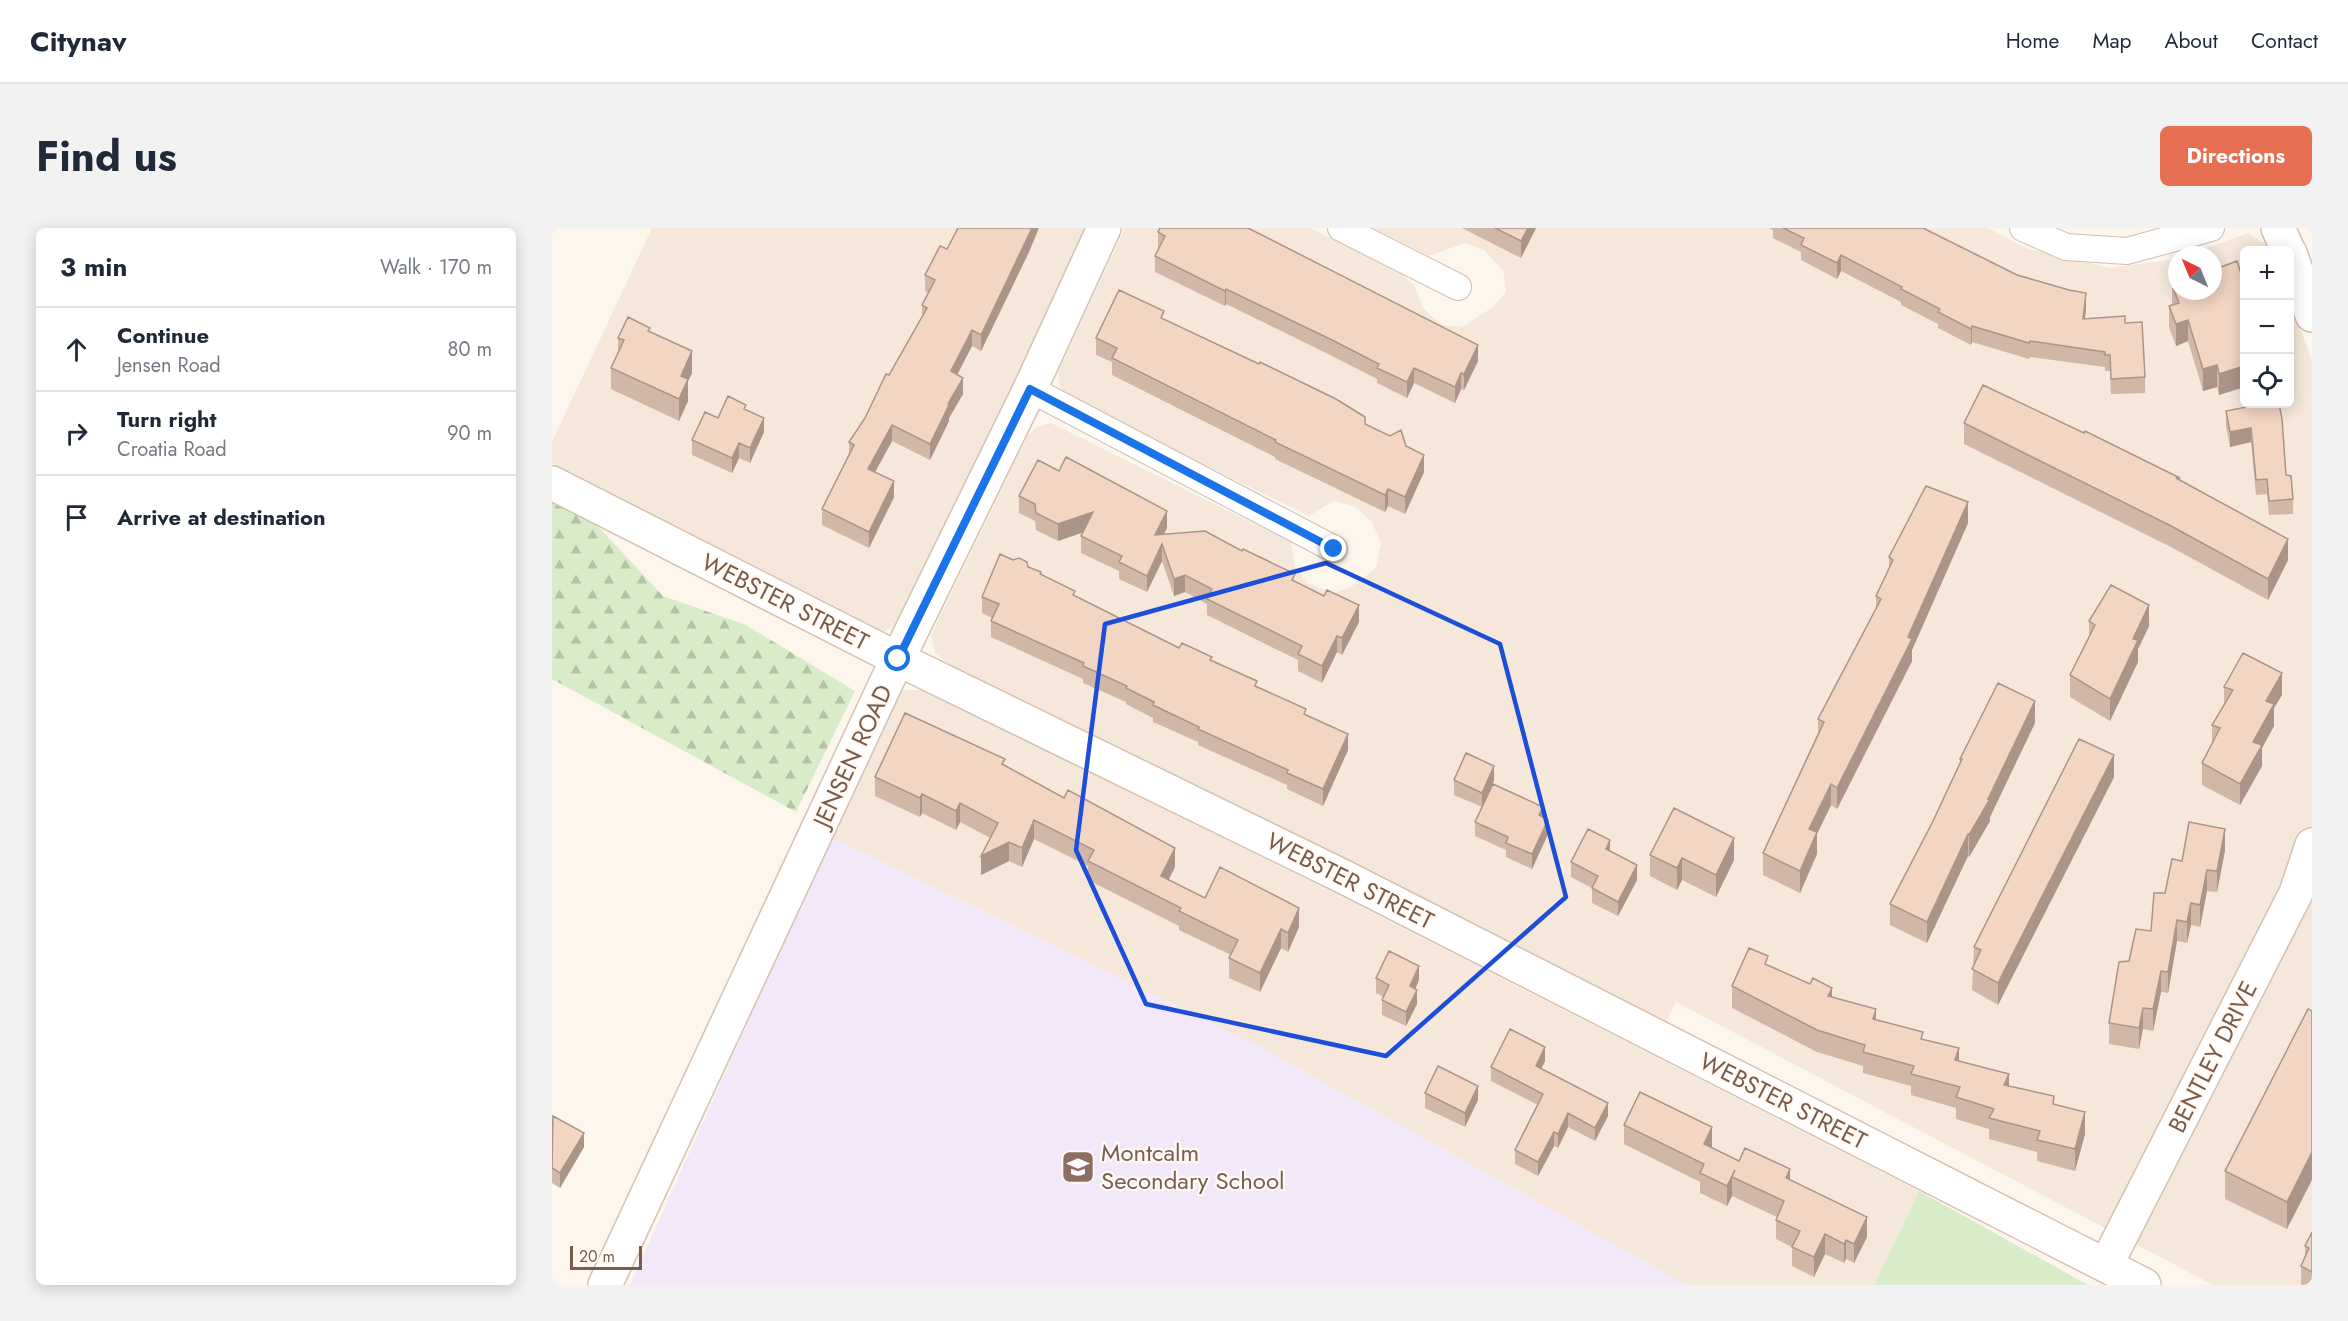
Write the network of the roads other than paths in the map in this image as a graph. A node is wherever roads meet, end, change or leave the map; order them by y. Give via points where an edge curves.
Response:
1 (1104, 228) edge
2 (1341, 228) edge
3 (2023, 228) edge
4 (2211, 228) edge
5 (2278, 228) edge
6 (2286, 246) edge
7 (2294, 266) edge
8 (1458, 287) dead end
9 (2312, 315) edge
10 (1030, 389) junction
11 (552, 483) edge
12 (1334, 549) dead end
13 (898, 659) junction
14 (2312, 845) edge
15 (2106, 1265) junction
16 (605, 1285) edge
17 (2144, 1285) edge

1 - 10 street, JENSEN ROAD
2 - 8 street
3 - 4 street via 2066,247 2127,251
5 - 6 street
7 - 9 street
10 - 12 street
10 - 13 street, JENSEN ROAD
11 - 13 street, WEBSTER STREET
13 - 15 street, WEBSTER STREET via 1344,877
13 - 16 street, JENSEN ROAD
14 - 15 street, BENTLEY DRIVE via 2296,893
15 - 17 street, WEBSTER STREET

